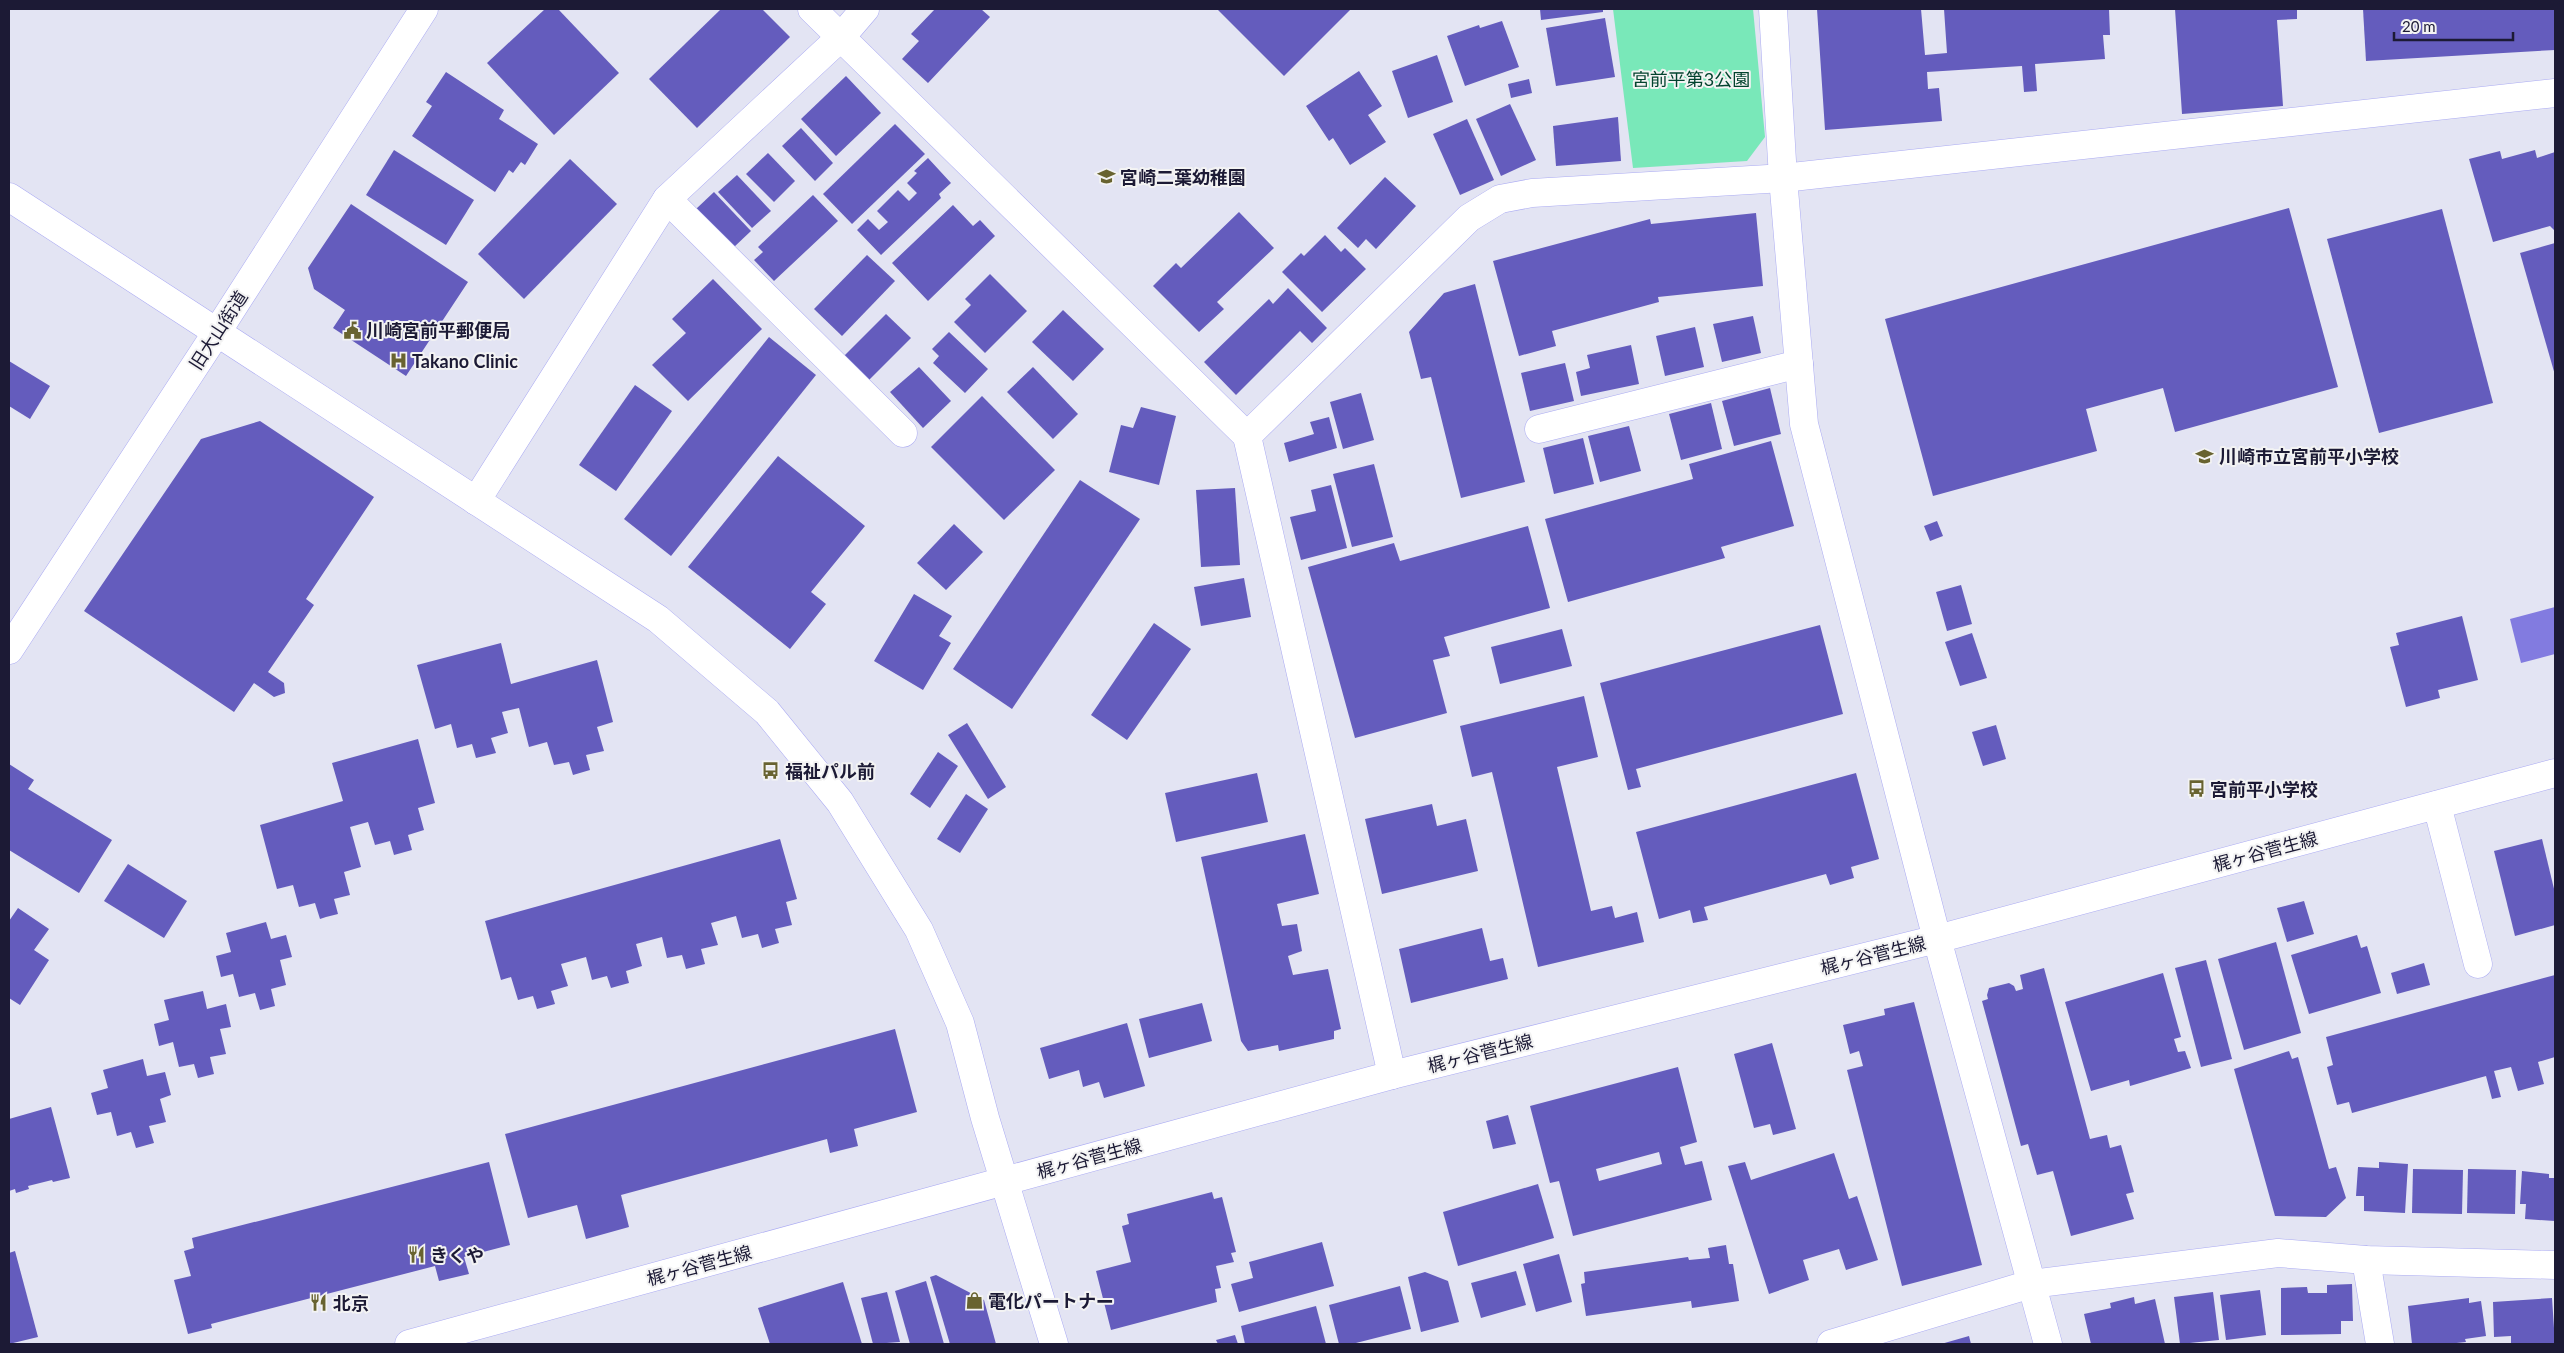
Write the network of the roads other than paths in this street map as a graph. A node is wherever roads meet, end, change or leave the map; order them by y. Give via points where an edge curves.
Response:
1 (424, 9) edge
2 (812, 9) edge
3 (865, 9) edge
4 (1773, 9) edge
5 (841, 37) junction
6 (2555, 93) edge
7 (1783, 178) junction
8 (9, 197) edge
9 (667, 200) junction
10 (217, 332) junction
11 (1799, 364) junction
12 (1539, 429) dead end
13 (903, 432) dead end
14 (1247, 436) junction
15 (476, 501) junction
16 (9, 650) edge
17 (2555, 773) edge
18 (2437, 805) junction
19 (1937, 939) junction
20 (2478, 964) dead end
21 (1392, 1075) junction
22 (1006, 1181) junction
23 (2366, 1260) junction
24 (2555, 1265) edge
25 (2031, 1284) junction
26 (409, 1344) edge
27 (1054, 1344) edge
28 (1831, 1344) edge
29 (2048, 1344) edge
30 (2380, 1344) edge

1 - 10 street, 旧大山街道
2 - 5 street
3 - 5 street
4 - 7 street
5 - 9 street
5 - 14 street
6 - 7 street
7 - 11 street
7 - 14 street via 1532,193 1500,199 1469,218
8 - 10 street
9 - 13 street
9 - 15 street
10 - 15 street
10 - 16 street, 旧大山街道
11 - 12 street
11 - 19 street via 1804,424
14 - 21 street
15 - 22 street via 658,619 767,712 840,802 919,930 960,1023
17 - 18 street, 梶ヶ谷菅生線
18 - 19 street, 梶ヶ谷菅生線
18 - 20 street
19 - 21 street, 梶ヶ谷菅生線
19 - 25 street
21 - 22 street, 梶ヶ谷菅生線
22 - 26 street, 梶ヶ谷菅生線
22 - 27 street
23 - 24 street
23 - 25 street via 2278,1253
23 - 30 street
25 - 28 street
25 - 29 street

